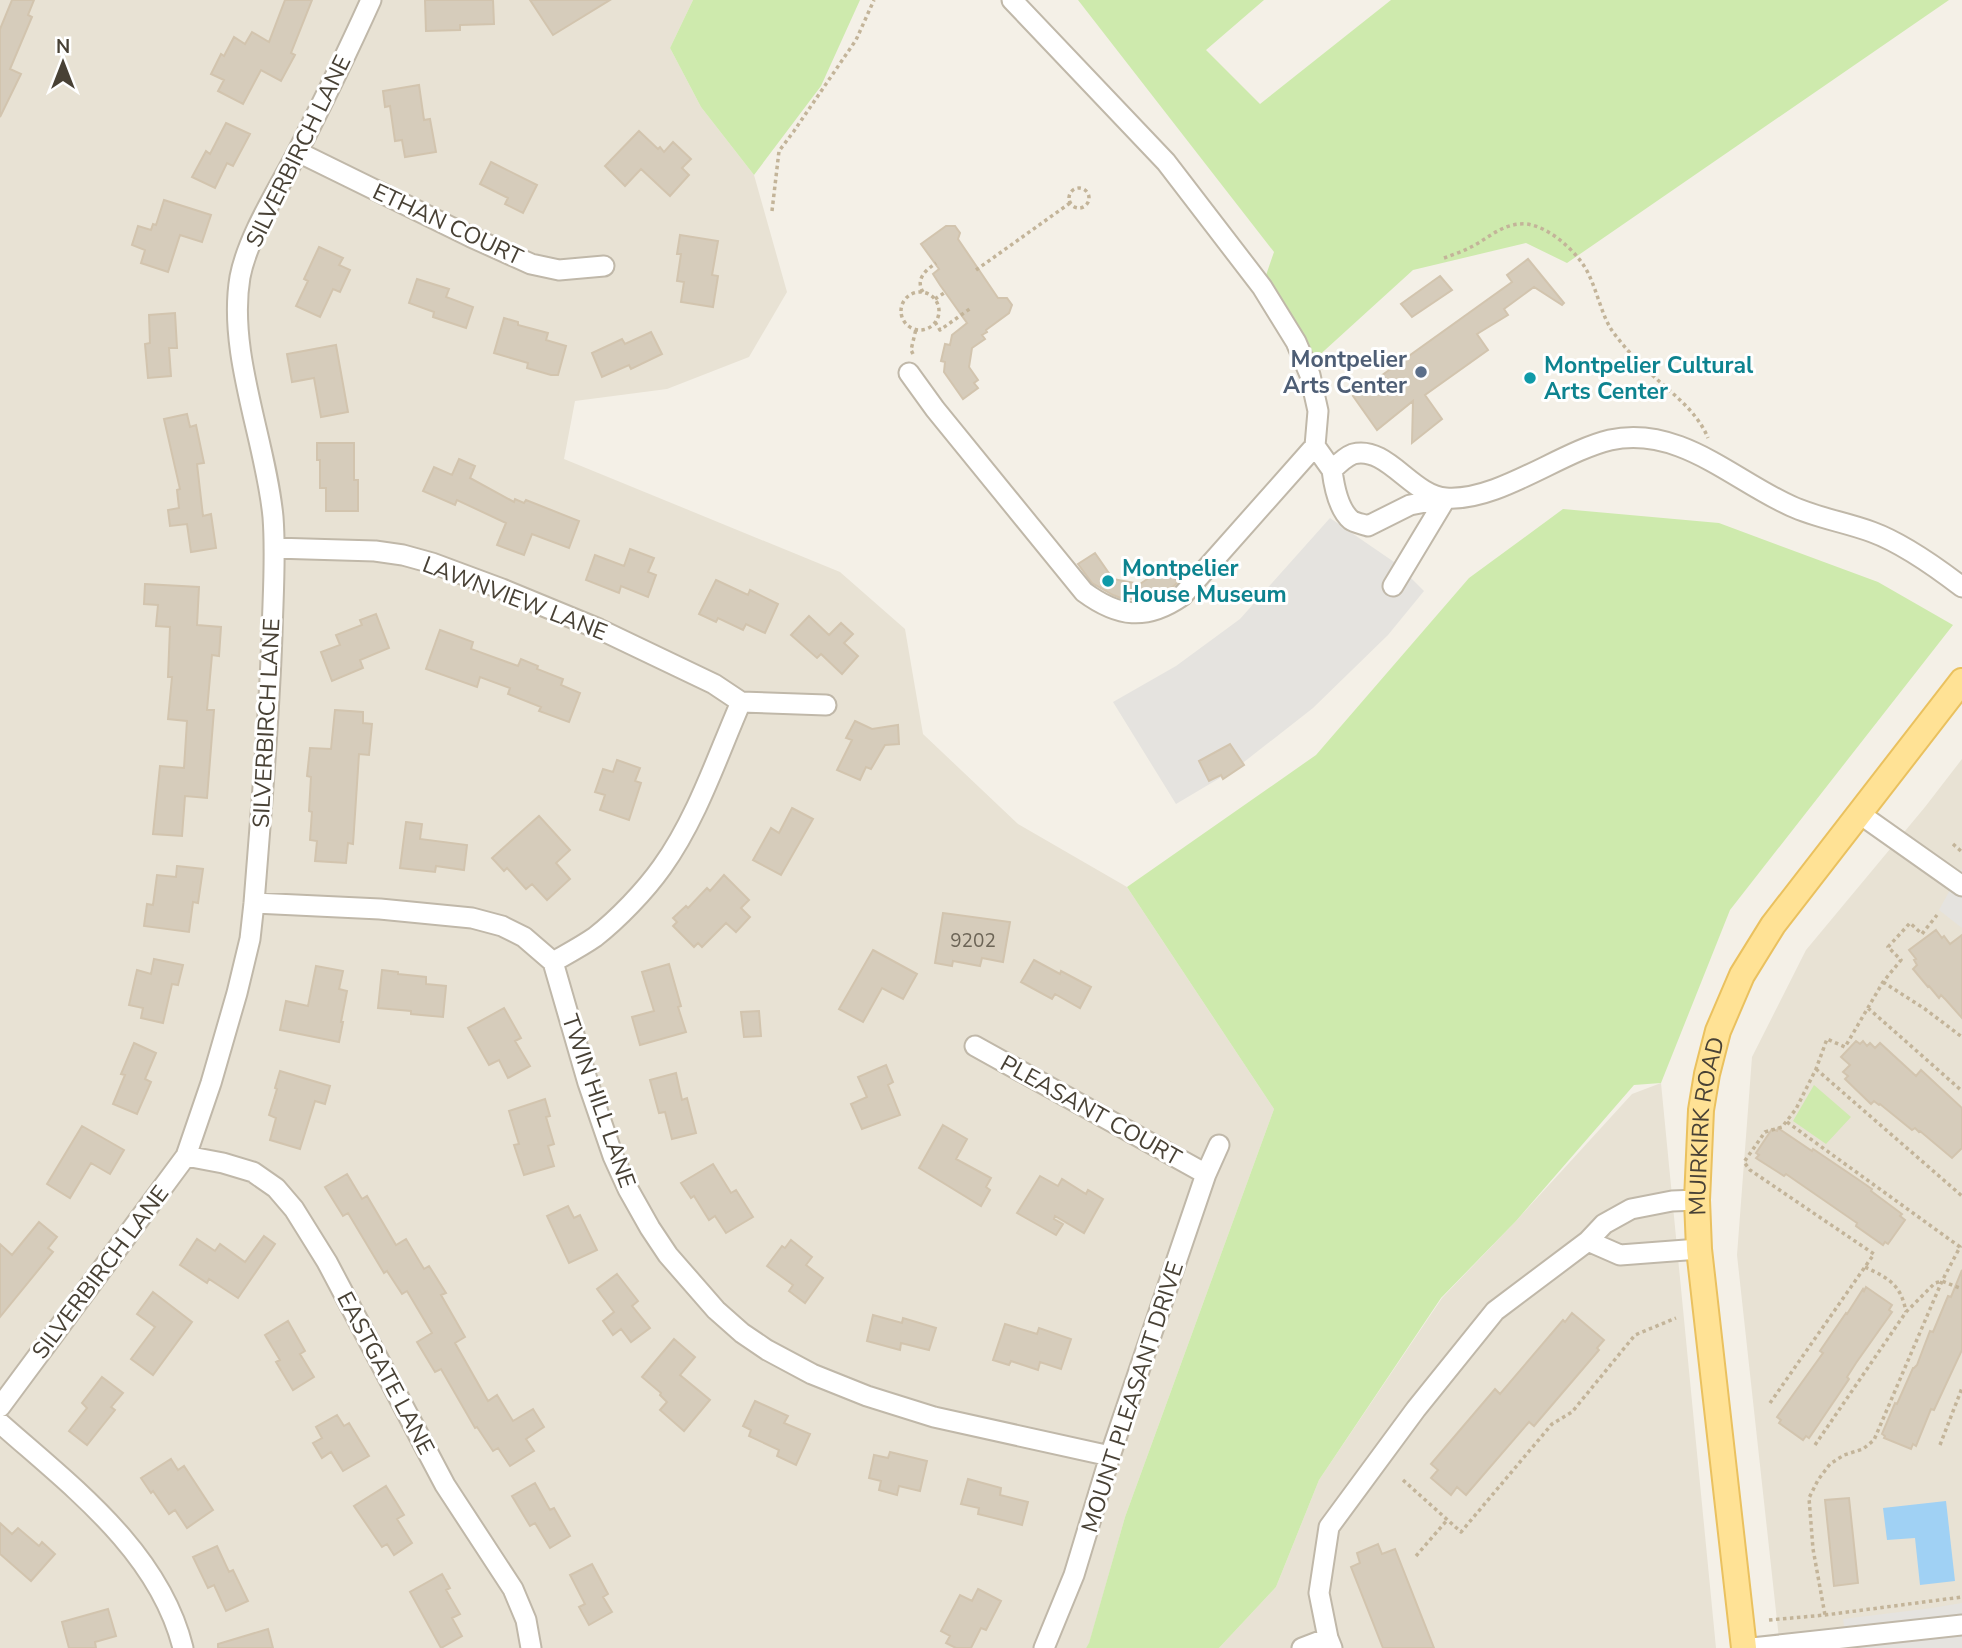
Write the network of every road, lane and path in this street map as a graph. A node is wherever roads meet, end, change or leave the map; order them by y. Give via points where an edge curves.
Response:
1 (371, 0) edge
2 (874, 0) edge
3 (1012, 0) edge
4 (298, 152) junction
5 (1070, 203) junction
6 (772, 211) dead end
7 (1444, 258) dead end
8 (936, 263) dead end
9 (604, 266) dead end
10 (976, 270) dead end
11 (923, 292) junction
12 (944, 293) dead end
13 (935, 299) junction
14 (971, 307) dead end
15 (935, 322) junction
16 (909, 373) dead end
17 (1315, 446) junction
18 (1719, 466) junction
19 (1332, 470) junction
20 (1446, 499) junction
21 (274, 548) junction
22 (1393, 586) dead end
23 (1962, 587) edge
24 (1962, 681) edge
25 (741, 702) junction
26 (826, 705) dead end
27 (1860, 814) junction
28 (1953, 844) dead end
29 (1962, 852) edge
30 (1962, 886) edge
31 (254, 903) junction
32 (1937, 915) dead end
33 (554, 962) junction
34 (1883, 982) junction
35 (1868, 1008) junction
36 (1962, 1037) edge
37 (975, 1046) dead end
38 (1816, 1069) junction
39 (1962, 1091) edge
40 (1786, 1122) junction
41 (1219, 1145) dead end
42 (186, 1156) junction
43 (1206, 1174) junction
44 (1962, 1196) edge
45 (1697, 1199) junction
46 (1588, 1241) junction
47 (1699, 1249) junction
48 (1866, 1267) junction
49 (1942, 1281) junction
50 (1962, 1289) edge
51 (1906, 1312) junction
52 (1676, 1318) dead end
53 (1962, 1388) edge
54 (1770, 1403) dead end
55 (0, 1407) edge
56 (0, 1423) edge
57 (1815, 1445) dead end
58 (1940, 1445) dead end
59 (1110, 1455) junction
60 (1403, 1480) dead end
61 (1448, 1519) junction
62 (1416, 1556) dead end
63 (1962, 1597) edge
64 (1825, 1615) junction
65 (1769, 1620) dead end
66 (1962, 1625) edge
67 (1330, 1643) edge
68 (183, 1648) edge
69 (531, 1648) edge
70 (1044, 1648) edge
71 (1302, 1648) edge
72 (1744, 1648) edge
73 (1752, 1648) edge

1 - 4 street, SILVERBIRCH LANE
2 - 6 path via 856,40 779,151
3 - 17 street via 1166,162 1262,287 1296,342 1310,375 1318,411
4 - 9 street, ETHAN COURT via 531,264 559,270
4 - 21 street, SILVERBIRCH LANE via 251,243 238,302 243,361 270,496
5 - 5 path via 1084,207 1087,192 1075,189
5 - 10 path
7 - 18 path via 1508,226 1527,224 1553,234 1591,278 1613,333 1703,426
8 - 11 path via 921,278
11 - 13 path
11 - 15 path via 912,293 903,302 903,320 918,330
12 - 13 path
13 - 15 path via 939,311
14 - 15 path via 940,330
16 - 17 street via 1084,592 1125,613 1157,610 1182,596
17 - 19 street
18 - 20 street via 1674,443 1622,438 1588,447 1480,495
18 - 23 street via 1790,506 1884,536
19 - 20 street via 1352,454 1376,455 1420,489
19 - 20 street via 1341,505 1352,521 1368,526 1410,505
20 - 22 street
21 - 25 street, LAWNVIEW LANE via 375,551 432,563 599,629 714,684
21 - 31 street, SILVERBIRCH LANE
24 - 27 main road, MUIRKIRK ROAD
25 - 26 street
25 - 33 street via 701,796 661,868 595,937
27 - 30 street
27 - 45 main road, MUIRKIRK ROAD via 1773,925 1742,975 1718,1031 1701,1110
28 - 29 path
31 - 33 street via 472,918 524,937
31 - 42 street, SILVERBIRCH LANE via 237,993
32 - 34 path via 1922,934 1910,923 1888,947 1901,960
33 - 59 street, TWIN HILL LANE via 588,1083 628,1189 668,1255 716,1310 767,1350 867,1396 934,1417
34 - 35 path
34 - 36 path
35 - 38 path via 1845,1046 1826,1039
35 - 39 path
37 - 43 street, PLEASANT COURT
38 - 40 path
38 - 44 path
40 - 48 path via 1765,1132 1744,1162 1874,1254
40 - 49 path via 1960,1247
41 - 43 street, MOUNT PLEASANT DRIVE
42 - 55 street, SILVERBIRCH LANE
42 - 69 street, EASTGATE LANE via 253,1172 276,1188 294,1209 327,1262 445,1485 513,1589
43 - 59 street, MOUNT PLEASANT DRIVE
45 - 46 street via 1631,1209 1604,1224
45 - 47 main road, MUIRKIRK ROAD
46 - 47 street via 1620,1255
46 - 67 street via 1495,1311 1329,1527 1319,1593
47 - 72 main road, MUIRKIRK ROAD
48 - 51 path via 1899,1289
48 - 54 path
49 - 50 path
49 - 51 path
49 - 64 path via 1874,1440 1830,1464 1809,1498
51 - 57 path
52 - 61 path via 1635,1335 1572,1412 1552,1423 1461,1532
53 - 58 path
56 - 68 street via 82,1496 138,1557 160,1591
59 - 70 street, MOUNT PLEASANT DRIVE via 1074,1575
60 - 61 path
61 - 62 path
63 - 64 path
64 - 65 path
66 - 73 street
67 - 71 street

